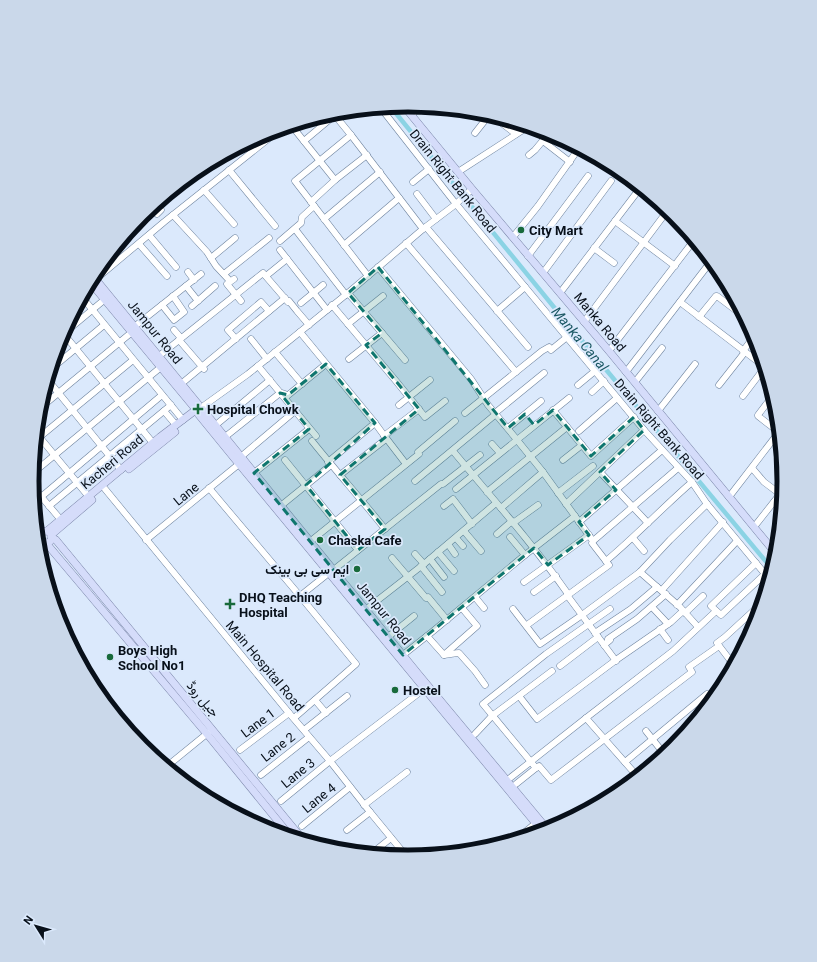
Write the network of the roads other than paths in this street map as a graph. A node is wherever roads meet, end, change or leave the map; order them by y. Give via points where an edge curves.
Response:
1 (384, 112) edge
2 (409, 112) edge
3 (415, 112) edge
4 (412, 116) junction
5 (338, 119) edge
6 (486, 120) edge
7 (325, 121) edge
8 (503, 124) edge
9 (295, 130) edge
10 (523, 130) edge
11 (475, 133) dead end
12 (516, 134) junction
13 (351, 135) junction
14 (545, 138) edge
15 (267, 140) edge
16 (304, 141) junction
17 (543, 141) junction
18 (577, 152) dead end
19 (367, 155) junction
20 (529, 155) dead end
21 (319, 161) junction
22 (570, 162) junction
23 (429, 169) junction
24 (229, 170) junction
25 (380, 172) junction
26 (458, 172) junction
27 (289, 175) dead end
28 (588, 176) dead end
29 (335, 180) junction
30 (294, 181) junction
31 (611, 181) dead end
32 (413, 182) dead end
33 (204, 190) junction
34 (470, 192) junction
35 (638, 192) edge
36 (417, 194) dead end
37 (399, 198) junction
38 (312, 204) junction
39 (456, 204) junction
40 (159, 208) edge
41 (156, 212) edge
42 (172, 215) junction
43 (665, 215) edge
44 (324, 219) junction
45 (436, 219) junction
46 (615, 222) junction
47 (234, 224) dead end
48 (275, 226) dead end
49 (425, 228) junction
50 (295, 229) junction
51 (148, 235) junction
52 (513, 237) junction
53 (235, 238) dead end
54 (269, 238) dead end
55 (280, 240) dead end
56 (406, 243) junction
57 (644, 243) junction
58 (139, 244) junction
59 (691, 244) edge
60 (344, 245) junction
61 (594, 248) junction
62 (280, 250) dead end
63 (528, 256) junction
64 (211, 258) junction
65 (287, 259) junction
66 (614, 263) dead end
67 (708, 265) edge
68 (674, 266) junction
69 (176, 267) dead end
70 (378, 267) junction
71 (106, 269) edge
72 (188, 272) dead end
73 (543, 273) junction
74 (201, 274) dead end
75 (224, 274) junction
76 (167, 276) dead end
77 (266, 276) junction
78 (368, 276) junction
79 (194, 280) junction
80 (97, 283) edge
81 (96, 285) edge
82 (323, 285) dead end
83 (186, 286) junction
84 (215, 286) dead end
85 (172, 287) dead end
86 (526, 287) junction
87 (314, 292) junction
88 (560, 293) junction
89 (235, 294) junction
90 (347, 294) junction
91 (175, 295) junction
92 (383, 296) dead end
93 (285, 298) junction
94 (104, 300) junction
95 (198, 301) junction
96 (241, 301) dead end
97 (86, 302) edge
98 (680, 302) junction
99 (301, 303) dead end
100 (162, 305) junction
101 (192, 306) dead end
102 (330, 308) junction
103 (92, 310) junction
104 (736, 310) edge
105 (268, 311) junction
106 (497, 311) junction
107 (364, 312) junction
108 (699, 317) junction
109 (584, 322) junction
110 (74, 324) edge
111 (309, 324) junction
112 (348, 324) junction
113 (104, 325) junction
114 (133, 329) junction
115 (174, 330) dead end
116 (300, 332) junction
117 (382, 333) junction
118 (567, 337) junction
119 (180, 339) junction
120 (236, 339) junction
121 (251, 339) dead end
122 (67, 340) edge
123 (751, 341) edge
124 (119, 342) junction
125 (366, 345) junction
126 (528, 347) dead end
127 (662, 348) dead end
128 (75, 349) junction
129 (609, 351) junction
130 (744, 351) junction
131 (275, 352) junction
132 (159, 356) junction
133 (267, 359) junction
134 (349, 359) dead end
135 (133, 360) junction
136 (405, 360) dead end
137 (59, 362) edge
138 (758, 362) edge
139 (326, 364) junction
140 (695, 364) dead end
141 (258, 366) junction
142 (90, 367) junction
143 (161, 367) junction
144 (203, 368) junction
145 (595, 371) junction
146 (516, 372) junction
147 (626, 372) junction
148 (761, 372) edge
149 (544, 373) dead end
150 (148, 378) junction
151 (270, 380) junction
152 (430, 380) dead end
153 (604, 382) junction
154 (635, 382) junction
155 (104, 384) junction
156 (181, 384) junction
157 (302, 384) junction
158 (719, 384) dead end
159 (52, 385) edge
160 (578, 385) dead end
161 (592, 392) dead end
162 (58, 393) junction
163 (280, 393) junction
164 (162, 395) junction
165 (743, 396) dead end
166 (409, 397) junction
167 (568, 398) dead end
168 (617, 398) junction
169 (484, 399) junction
170 (445, 401) dead end
171 (542, 401) dead end
172 (769, 401) edge
173 (48, 402) edge
174 (119, 402) junction
175 (399, 405) dead end
176 (171, 406) junction
177 (419, 409) junction
178 (72, 410) junction
179 (198, 410) junction
180 (553, 410) junction
181 (164, 411) junction
182 (295, 411) junction
183 (658, 411) junction
184 (465, 413) dead end
185 (495, 414) junction
186 (525, 414) junction
187 (634, 418) junction
188 (134, 419) junction
189 (182, 420) junction
190 (455, 421) dead end
191 (375, 422) junction
192 (217, 424) dead end
193 (176, 425) junction
194 (534, 425) junction
195 (567, 427) junction
196 (87, 428) junction
197 (508, 428) junction
198 (774, 428) edge
199 (142, 429) junction
200 (309, 429) junction
201 (644, 430) junction
202 (579, 431) dead end
203 (42, 433) edge
204 (225, 437) junction
205 (385, 437) junction
206 (775, 437) edge
207 (517, 439) junction
208 (41, 442) edge
209 (153, 443) junction
210 (492, 444) dead end
211 (582, 445) junction
212 (102, 446) junction
213 (662, 450) junction
214 (453, 451) junction
215 (500, 453) junction
216 (54, 455) junction
217 (480, 455) dead end
218 (110, 456) junction
219 (531, 457) junction
220 (286, 460) dead end
221 (563, 460) dead end
222 (240, 461) junction
223 (330, 463) junction
224 (406, 464) junction
225 (466, 466) junction
226 (593, 466) dead end
227 (40, 467) edge
228 (678, 468) junction
229 (752, 468) junction
230 (121, 470) junction
231 (543, 472) junction
232 (600, 472) junction
233 (69, 473) junction
234 (254, 473) junction
235 (340, 475) junction
236 (473, 476) junction
237 (415, 481) dead end
238 (692, 482) junction
239 (77, 483) junction
240 (306, 486) junction
241 (209, 488) junction
242 (105, 489) junction
243 (456, 489) dead end
244 (616, 490) junction
245 (778, 490) edge
246 (487, 492) junction
247 (558, 493) junction
248 (41, 497) joint
249 (89, 497) junction
250 (729, 497) junction
251 (777, 498) edge
252 (362, 500) junction
253 (774, 502) junction
254 (283, 504) dead end
255 (566, 504) junction
256 (707, 504) junction
257 (538, 505) dead end
258 (777, 505) edge
259 (49, 506) junction
260 (444, 506) dead end
261 (499, 506) junction
262 (633, 507) junction
263 (575, 516) junction
264 (61, 520) junction
265 (335, 521) junction
266 (512, 522) junction
267 (579, 522) junction
268 (723, 522) junction
269 (648, 523) junction
270 (472, 524) junction
271 (754, 527) junction
272 (385, 529) junction
273 (464, 531) junction
274 (497, 534) dead end
275 (589, 535) junction
276 (510, 536) dead end
277 (44, 538) edge
278 (456, 538) junction
279 (633, 538) junction
280 (146, 540) junction
281 (312, 540) dead end
282 (593, 540) junction
283 (738, 541) junction
284 (448, 544) junction
285 (463, 546) dead end
286 (534, 548) junction
287 (772, 548) edge
288 (358, 550) junction
289 (481, 551) dead end
290 (644, 551) dead end
291 (438, 552) junction
292 (415, 554) dead end
293 (455, 554) dead end
294 (525, 555) junction
295 (392, 558) dead end
296 (430, 559) junction
297 (606, 561) junction
298 (756, 564) junction
299 (422, 565) junction
300 (548, 565) junction
301 (336, 568) dead end
302 (454, 571) dead end
303 (640, 572) junction
304 (765, 574) joint
305 (325, 576) dead end
306 (408, 576) junction
307 (556, 576) junction
308 (444, 577) dead end
309 (524, 582) dead end
310 (662, 590) junction
311 (442, 592) dead end
312 (534, 592) dead end
313 (568, 594) junction
314 (300, 596) junction
315 (703, 596) dead end
316 (475, 597) junction
317 (677, 605) junction
318 (369, 607) dead end
319 (652, 607) junction
320 (462, 608) junction
321 (484, 608) dead end
322 (610, 608) dead end
323 (513, 610) dead end
324 (754, 610) edge
325 (716, 611) junction
326 (684, 612) junction
327 (582, 615) junction
328 (414, 616) dead end
329 (447, 620) junction
330 (588, 624) junction
331 (668, 624) junction
332 (526, 625) junction
333 (698, 627) junction
334 (660, 629) junction
335 (597, 635) junction
336 (427, 636) junction
337 (388, 637) junction
338 (668, 640) dead end
339 (604, 645) junction
340 (719, 646) junction
341 (403, 655) junction
342 (444, 655) junction
343 (731, 660) edge
344 (616, 661) junction
345 (560, 666) dead end
346 (552, 672) dead end
347 (485, 685) dead end
348 (424, 689) junction
349 (346, 696) dead end
350 (519, 696) junction
351 (709, 696) edge
352 (315, 700) junction
353 (289, 713) junction
354 (326, 713) junction
355 (492, 716) junction
356 (294, 718) junction
357 (586, 718) junction
358 (304, 730) junction
359 (646, 731) dead end
360 (209, 732) junction
361 (474, 734) dead end
362 (310, 737) junction
363 (604, 739) junction
364 (652, 739) junction
365 (240, 750) dead end
366 (661, 750) edge
367 (330, 761) junction
368 (531, 762) junction
369 (625, 762) junction
370 (170, 763) edge
371 (536, 768) junction
372 (407, 772) dead end
373 (635, 773) edge
374 (261, 775) dead end
375 (510, 778) dead end
376 (516, 784) dead end
377 (350, 787) junction
378 (280, 801) dead end
379 (364, 805) junction
380 (370, 812) junction
381 (536, 823) junction
382 (543, 825) edge
383 (302, 826) dead end
384 (539, 826) edge
385 (285, 829) edge
386 (347, 830) dead end
387 (526, 831) edge
388 (297, 833) edge
389 (391, 838) junction
390 (377, 849) edge
391 (401, 850) edge

1 - 23 street, Drain Right Bank Road
2 - 4 main road, Manka Road
3 - 4 street
4 - 26 main road, Manka Road
5 - 13 street
6 - 11 street
7 - 16 street
8 - 12 street
9 - 16 street
10 - 12 street
12 - 26 street
13 - 19 street
13 - 21 street
14 - 17 street
15 - 24 street
16 - 21 street
17 - 20 street
17 - 22 street
18 - 22 street
19 - 25 street
19 - 29 street
21 - 29 street
21 - 30 street
22 - 52 street
23 - 32 street
23 - 39 street, Drain Right Bank Road
24 - 33 street
24 - 48 street
25 - 37 street
25 - 44 street
26 - 34 main road, Manka Road
27 - 30 street
28 - 63 street
29 - 38 street
30 - 38 street
31 - 73 street
33 - 42 street
33 - 47 street
34 - 39 street
34 - 52 main road, Manka Road
35 - 46 street
36 - 45 street
37 - 49 street
37 - 60 street
38 - 44 street
38 - 50 street
39 - 45 street
39 - 86 street, Drain Right Bank Road
40 - 41 street via 161,210 157,214
42 - 51 street
42 - 64 street
43 - 57 street
44 - 60 street
45 - 49 street
46 - 57 street
46 - 61 street
49 - 56 street
49 - 106 street
50 - 55 street
50 - 90 street
51 - 58 street
51 - 69 street
52 - 63 main road, Manka Road
53 - 64 street
54 - 75 street
56 - 70 street
56 - 146 street
57 - 68 street
57 - 109 street
58 - 71 street
58 - 76 street
59 - 68 street
60 - 78 street
61 - 66 street
61 - 88 street
62 - 65 street
63 - 73 main road, Manka Road
64 - 75 street
65 - 77 street
65 - 87 street
67 - 98 street
68 - 129 street
70 - 78 street
70 - 169 street via 471,379
72 - 79 street
73 - 88 main road, Manka Road
74 - 79 street
75 - 89 street via 232,280 227,284
77 - 89 street via 262,273
77 - 93 street
78 - 90 street
79 - 83 street
80 - 114 main road, Jampur Road
81 - 94 main road, Jampur Road
82 - 87 street
83 - 91 street
83 - 95 street
84 - 95 street
85 - 91 street
86 - 106 street
86 - 118 street, Drain Right Bank Road
87 - 99 street
87 - 102 street
88 - 109 main road, Manka Road
89 - 96 street
89 - 119 street
90 - 102 street
90 - 107 street
91 - 100 street
91 - 100 street via 184,312 174,320
92 - 107 street
93 - 105 street
93 - 111 street
94 - 103 street
94 - 114 main road, Jampur Road
95 - 101 street
97 - 103 street
98 - 108 street
98 - 147 street
100 - 114 street
102 - 111 street
102 - 112 street
103 - 110 street
103 - 113 street
104 - 108 street via 717,296
105 - 120 street
105 - 120 street via 261,302 228,330
106 - 126 street
107 - 112 street
107 - 117 street
108 - 130 street
109 - 129 main road, Manka Road
111 - 116 street
112 - 125 street
113 - 124 street
113 - 128 street
114 - 124 street
114 - 132 main road, Jampur Road
114 - 143 main road, Jampur Road
115 - 119 street
116 - 131 street
116 - 139 street
117 - 125 street
117 - 136 street
118 - 145 street, Drain Right Bank Road
118 - 146 street
119 - 132 street
119 - 144 street
120 - 144 street
121 - 133 street
122 - 128 street
123 - 130 street
124 - 135 street
124 - 142 street
125 - 134 street
125 - 166 street
127 - 154 street
128 - 137 street
128 - 142 street
129 - 147 main road, Manka Road
130 - 138 street
130 - 158 street
131 - 133 street
131 - 157 street
132 - 156 main road, Jampur Road
133 - 141 street
135 - 150 street
135 - 155 street
139 - 157 street
139 - 191 street
140 - 183 street
141 - 151 street
141 - 179 street
142 - 155 street
142 - 162 street
143 - 150 street
143 - 179 main road, Jampur Road
144 - 156 street
145 - 153 street, Drain Right Bank Road
145 - 160 street
146 - 169 street
147 - 154 main road, Manka Road
148 - 165 street
149 - 185 street
150 - 164 street
150 - 174 street
151 - 163 street
151 - 192 street
152 - 166 street
153 - 161 street
153 - 168 street, Drain Right Bank Road
154 - 183 main road, Manka Road
155 - 174 street
155 - 178 street
156 - 179 main road, Jampur Road
157 - 163 street via 287,396
159 - 162 street
162 - 173 street
162 - 178 street
163 - 182 street
163 - 204 street
164 - 176 street
164 - 188 street
166 - 175 street
166 - 177 street
167 - 180 street
168 - 187 street, Drain Right Bank Road
168 - 202 street
169 - 184 street
169 - 185 street
170 - 177 street via 425,417
171 - 186 street
172 - 198 street via 758,415
174 - 188 street
174 - 196 street
176 - 181 street
176 - 189 street
177 - 205 street
178 - 196 street
178 - 203 street
179 - 189 main road, Kacheri Road
179 - 204 main road, Jampur Road
179 - 222 main road, Jampur Road
179 - 242 main road, Kacheri Road via 173,434
180 - 194 street
180 - 195 street
181 - 193 street
181 - 199 street
182 - 200 street
182 - 222 street, Lane
183 - 250 main road, Manka Road
185 - 197 street
185 - 214 street
186 - 194 street
186 - 197 street
187 - 201 street, Drain Right Bank Road
187 - 211 street via 591,456
188 - 199 street
188 - 212 street
189 - 193 main road, Kacheri Road
190 - 224 street
191 - 205 street
191 - 223 street
193 - 209 main road, Kacheri Road
194 - 207 street
195 - 211 street
195 - 219 street
196 - 212 street
196 - 216 street
197 - 207 street
199 - 209 street
199 - 218 street
200 - 223 street
200 - 234 street
201 - 213 street, Drain Right Bank Road
201 - 232 street
204 - 222 main road, Jampur Road
205 - 224 street
205 - 235 street
206 - 229 street
207 - 215 street
207 - 219 street
208 - 216 street
209 - 230 main road, Kacheri Road
210 - 215 street
211 - 221 street
212 - 218 street
212 - 233 street
213 - 228 street, Drain Right Bank Road
213 - 244 street
214 - 225 street
214 - 237 street
215 - 236 street
216 - 227 street
216 - 233 street
217 - 225 street
218 - 230 street
218 - 239 street
219 - 231 street
219 - 246 street
220 - 240 street
222 - 234 main road, Jampur Road
222 - 241 street, Lane
222 - 348 main road, Jampur Road
223 - 235 street
223 - 240 street
224 - 252 street
225 - 236 street
225 - 272 street
226 - 247 street
228 - 238 street, Drain Right Bank Road
228 - 262 street
229 - 245 street via 764,482
229 - 250 street
230 - 249 main road, Kacheri Road
231 - 247 street
231 - 261 street
232 - 244 street
232 - 255 street
233 - 239 street
233 - 248 street
234 - 337 main road, Jampur Road
235 - 252 street
236 - 243 street
236 - 246 street
238 - 256 street, Drain Right Bank Road
238 - 269 street
239 - 249 street
239 - 259 street
240 - 254 street
240 - 265 street
241 - 280 street, Lane
241 - 314 street
242 - 277 main road, Kacheri Road
242 - 280 street, Main Hospital Road
244 - 262 street
244 - 267 street
246 - 261 street
247 - 255 street
248 - 259 street
249 - 264 main road, Kacheri Road
250 - 271 main road, Manka Road
251 - 253 street
252 - 265 street
252 - 272 street
253 - 258 street
253 - 271 street
255 - 263 street
256 - 268 street, Drain Right Bank Road
256 - 303 street
257 - 266 street
259 - 264 street
260 - 270 street via 453,499
261 - 266 street
261 - 270 street
262 - 269 street
262 - 282 street
263 - 267 street
263 - 286 street
264 - 277 main road, Kacheri Road
265 - 281 street
265 - 288 street
266 - 274 street
266 - 286 street
267 - 275 street
268 - 283 street, Drain Right Bank Road
268 - 310 street
269 - 279 street
270 - 273 street
271 - 287 main road, Manka Road
272 - 288 street
273 - 278 street
273 - 289 street
275 - 282 street
275 - 300 street
276 - 294 street
277 - 360 main road, جیل روڈ via 56,540
278 - 284 street
278 - 285 street
279 - 290 street
279 - 297 street
280 - 353 street, Main Hospital Road
282 - 297 street via 592,543
283 - 298 street, Drain Right Bank Road
283 - 317 street
284 - 291 street
284 - 293 street
286 - 294 street
286 - 300 street
288 - 301 street
291 - 296 street
291 - 302 street
292 - 299 street
294 - 316 street
295 - 306 street
296 - 299 street
296 - 308 street
297 - 313 street via 609,565
298 - 304 street, Drain Right Bank Road
298 - 325 street via 711,606
299 - 306 street
299 - 311 street
300 - 307 street
300 - 309 street
303 - 310 street
303 - 327 street
304 - 325 street via 721,615
305 - 314 street
306 - 318 street
306 - 329 street
307 - 312 street
307 - 313 street
310 - 317 street
310 - 319 street
310 - 335 street via 631,609
313 - 327 street
313 - 332 street
314 - 352 street via 356,664
315 - 326 street
316 - 320 street
316 - 321 street
317 - 326 street
319 - 331 street
319 - 339 street via 608,639 610,640
320 - 329 street
320 - 342 street via 477,626
322 - 330 street
323 - 332 street
324 - 340 street via 717,643
325 - 333 street
326 - 331 street
326 - 333 street
327 - 330 street
327 - 332 street via 540,644
328 - 337 street
329 - 336 street
330 - 335 street
330 - 355 street via 483,704
331 - 334 street
333 - 357 street via 673,651
334 - 338 street
334 - 344 street
335 - 339 street
335 - 345 street
336 - 341 street
336 - 342 street
337 - 341 main road, Jampur Road
339 - 344 street
340 - 343 street
340 - 363 street via 688,667 692,672
341 - 382 main road, Jampur Road
342 - 347 street via 459,654
344 - 350 street via 537,719
346 - 350 street
348 - 367 street, Lane 3
348 - 381 main road, Jampur Road
349 - 354 street
350 - 355 street
351 - 364 street via 708,694
352 - 354 street
352 - 356 street
353 - 356 street, Main Hospital Road
353 - 365 street, Lane 1
354 - 358 street
355 - 361 street
355 - 368 street
356 - 358 street, Main Hospital Road
357 - 363 street
357 - 368 street
358 - 362 street, Main Hospital Road
359 - 364 street
360 - 370 street
360 - 385 main road, جیل روڈ
360 - 388 main road, جیل روڈ
362 - 367 street, Main Hospital Road
362 - 374 street, Lane 2
363 - 369 street
363 - 371 street via 551,780 539,766
364 - 366 street
364 - 369 street
367 - 377 street, Main Hospital Road
367 - 378 street, Lane 3
368 - 371 street
368 - 375 street
369 - 373 street
371 - 376 street
372 - 379 street
377 - 379 street, Main Hospital Road
377 - 383 street, Lane 4
379 - 380 street, Main Hospital Road
380 - 386 street
380 - 389 street, Main Hospital Road
381 - 384 main road, Jampur Road
381 - 387 street
389 - 390 street
389 - 391 street, Main Hospital Road

